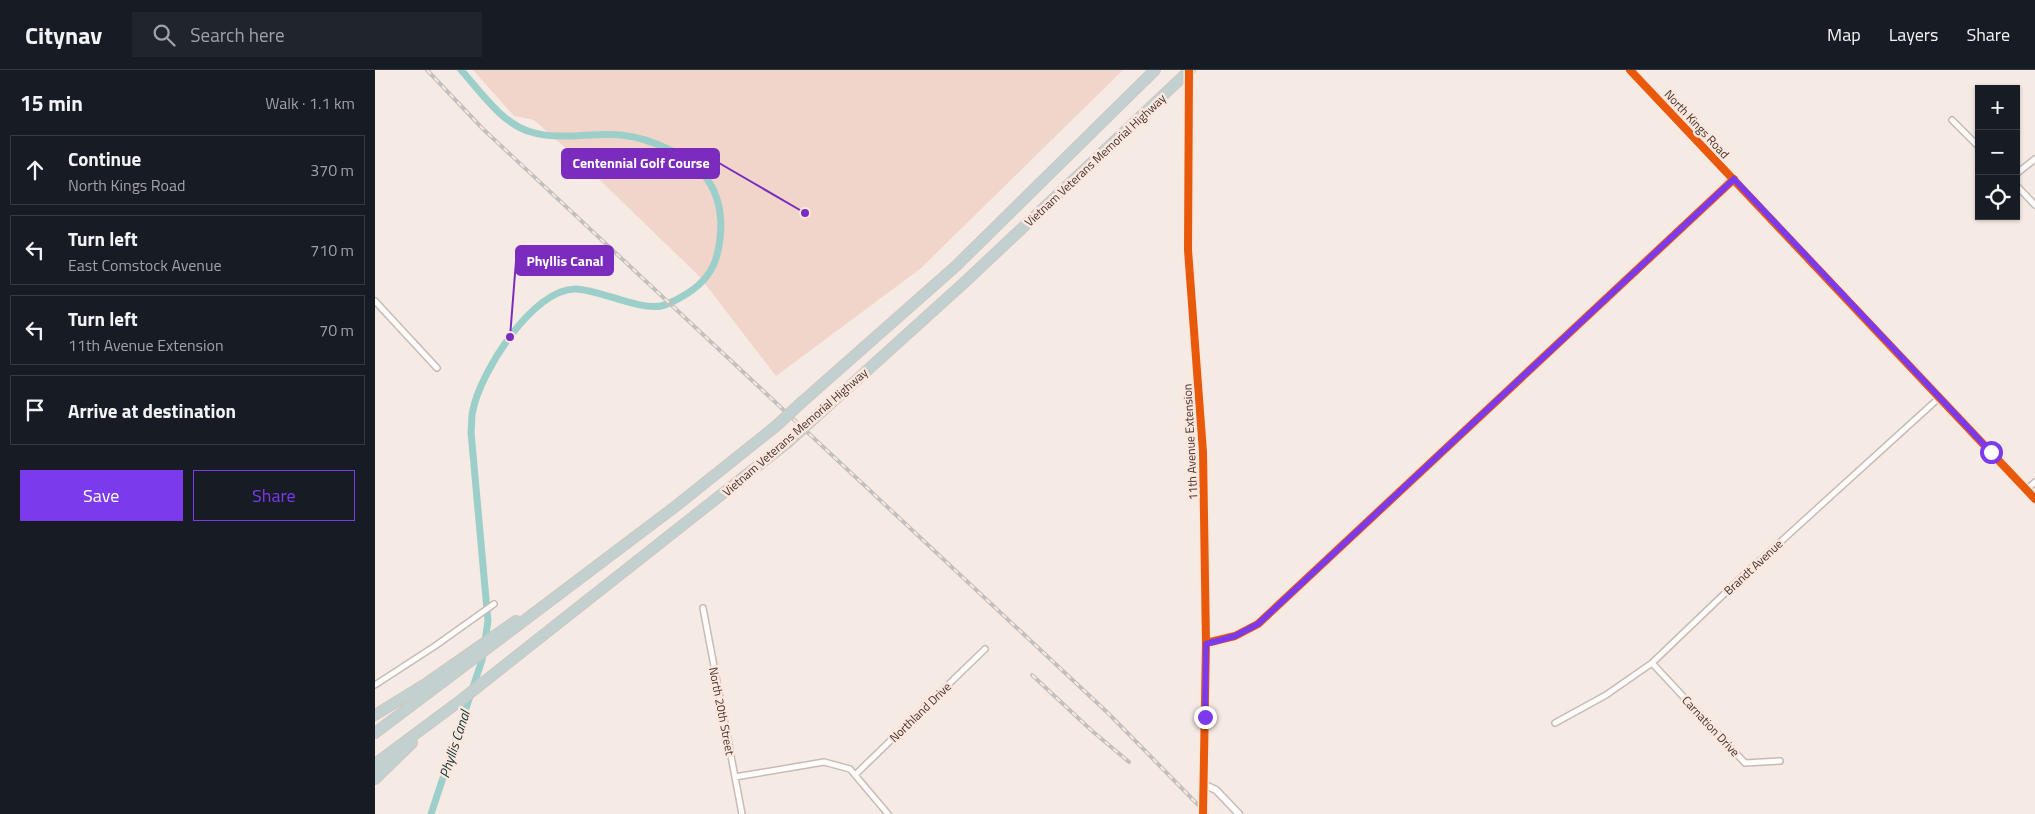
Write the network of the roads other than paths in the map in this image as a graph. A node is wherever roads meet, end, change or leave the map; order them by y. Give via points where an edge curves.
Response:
1 (1155, 70) edge
2 (1189, 70) edge
3 (1630, 70) edge
4 (1952, 120) dead end
5 (1975, 143) edge
6 (2035, 159) edge
7 (2020, 171) edge
8 (1734, 179) junction
9 (2020, 189) edge
10 (2035, 205) edge
11 (375, 301) edge
12 (437, 368) dead end
13 (1940, 396) junction
14 (2035, 482) edge
15 (2027, 490) junction
16 (2035, 499) edge
17 (583, 577) junction
18 (494, 604) dead end
19 (703, 608) dead end
20 (1206, 644) junction
21 (985, 649) dead end
22 (1653, 663) junction
23 (375, 685) edge
24 (461, 700) junction
25 (375, 715) edge
26 (1555, 722) dead end
27 (375, 733) edge
28 (1780, 761) dead end
29 (375, 764) edge
30 (855, 775) junction
31 (735, 777) junction
32 (375, 779) edge
33 (1203, 784) junction
34 (742, 814) edge
35 (889, 814) edge
36 (1203, 814) edge
37 (1239, 814) edge

1 - 17 highway, Vietnam Veterans Memorial Highway, bridge via 956,266 775,426
2 - 20 street, 11th Avenue Extension, bridge via 1188,250 1203,436
2 - 24 highway, Vietnam Veterans Memorial Highway, bridge via 965,282 788,442
3 - 8 street, North Kings Road
4 - 5 street
6 - 7 street
8 - 13 street, North Kings Road
8 - 20 street via 1258,624 1235,636
9 - 10 street
11 - 12 street
13 - 15 street, North Kings Road
13 - 22 street, Brandt Avenue
14 - 15 street
15 - 16 street, North Kings Road
17 - 25 highway via 498,632 427,684
17 - 27 highway
18 - 23 street
19 - 31 street, North 20th Street
20 - 33 street, 11th Avenue Extension
21 - 30 street, Northland Drive
22 - 26 street, Brandt Avenue via 1605,695
22 - 28 street, Carnation Drive via 1745,763
24 - 29 highway, Vietnam Veterans Memorial Highway
24 - 32 highway
30 - 31 street via 850,770 824,762
30 - 35 street
31 - 34 street, North 20th Street
33 - 36 street, 11th Avenue Extension
33 - 37 street via 1216,790

